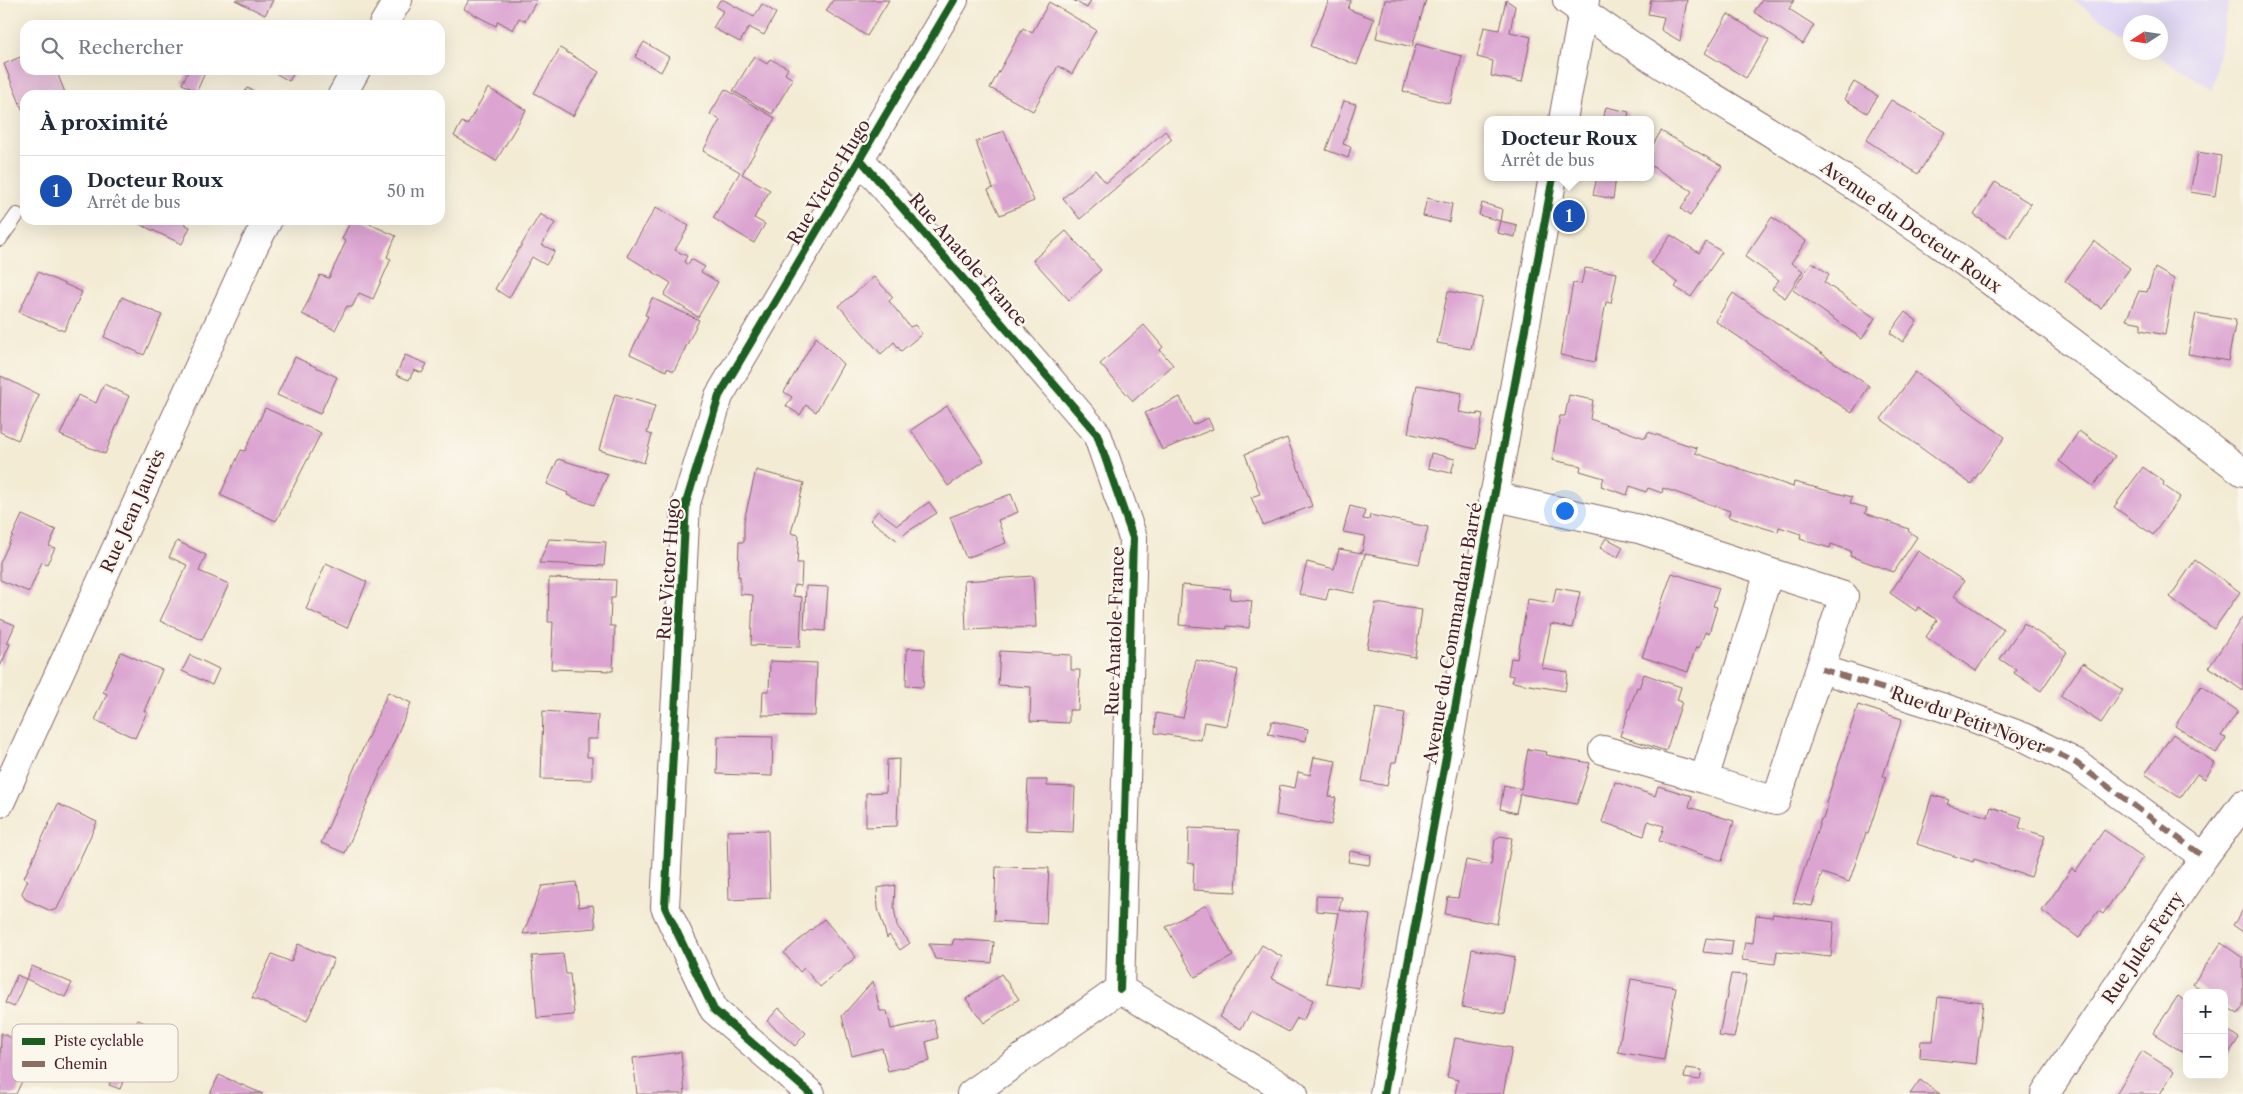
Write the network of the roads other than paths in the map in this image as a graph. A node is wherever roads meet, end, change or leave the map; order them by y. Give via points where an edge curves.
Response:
1 (398, 0) edge
2 (954, 0) edge
3 (1578, 4) edge
4 (386, 20) edge
5 (353, 75) edge
6 (345, 90) edge
7 (1564, 116) edge
8 (860, 159) junction
9 (1552, 181) edge
10 (17, 216) dead end
11 (265, 225) edge
12 (0, 239) edge
13 (2243, 472) edge
14 (1493, 496) junction
15 (1769, 572) junction
16 (1821, 669) junction
17 (1603, 750) dead end
18 (1704, 779) junction
19 (0, 803) edge
20 (2243, 804) edge
21 (2204, 857) junction
22 (1120, 989) junction
23 (811, 1094) edge
24 (971, 1094) edge
25 (1294, 1094) edge
26 (1384, 1094) edge
27 (2045, 1094) edge

1 - 4 street
2 - 8 street, Rue Victor Hugo
3 - 7 street
3 - 13 street, Avenue du Docteur Roux via 1626,42 1850,182 1996,285
5 - 6 street
8 - 22 street, Rue Anatole France via 1097,434 1133,538
8 - 23 street, Rue Victor Hugo via 718,396 686,503 665,907 714,1010
9 - 14 street, Avenue du Commandant Barré
10 - 12 lane
11 - 19 street, Rue Jean Jaurès
14 - 15 street via 1640,529
14 - 26 street, Avenue du Commandant Barré
15 - 16 street via 1844,596
15 - 18 street
16 - 18 street via 1776,801
16 - 21 street, Rue du Petit Noyer via 1957,712 2032,741 2076,763
17 - 18 street
20 - 21 street, Rue Jules Ferry
21 - 27 street, Rue Jules Ferry
22 - 24 street
22 - 25 street

